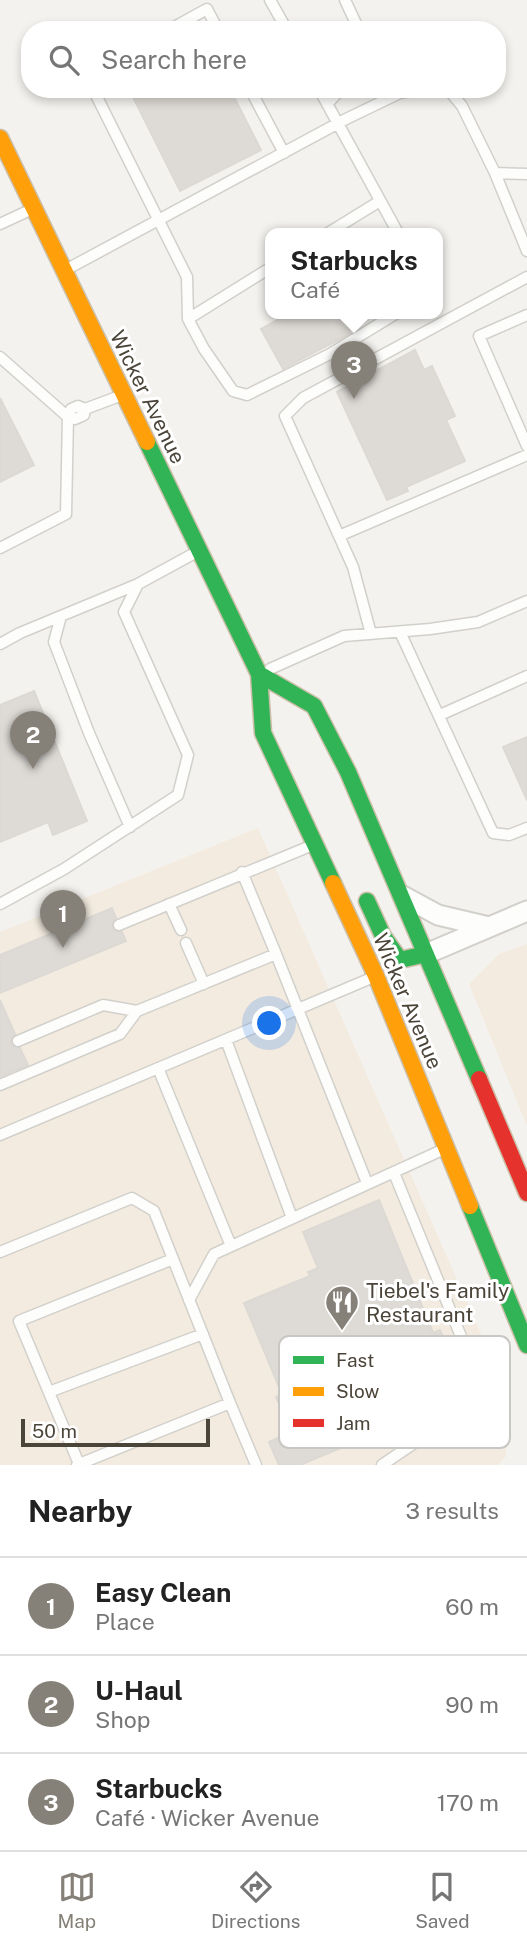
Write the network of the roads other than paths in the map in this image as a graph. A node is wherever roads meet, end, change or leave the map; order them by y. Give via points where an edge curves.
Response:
1 (270, 0) edge
2 (345, 0) edge
3 (185, 21) edge
4 (213, 21) edge
5 (281, 21) edge
6 (355, 21) edge
7 (98, 98) edge
8 (255, 98) edge
9 (324, 98) edge
10 (333, 98) edge
11 (390, 98) edge
12 (455, 98) edge
13 (327, 104) junction
14 (338, 124) junction
15 (0, 138) edge
16 (284, 153) junction
17 (495, 173) junction
18 (527, 174) edge
19 (380, 201) junction
20 (34, 208) junction
21 (159, 220) junction
22 (0, 224) edge
23 (336, 228) edge
24 (395, 228) edge
25 (527, 251) edge
26 (64, 271) junction
27 (265, 271) edge
28 (527, 277) edge
29 (527, 315) edge
30 (188, 319) junction
31 (387, 319) edge
32 (0, 356) edge
33 (124, 395) junction
34 (68, 417) junction
35 (527, 446) edge
36 (527, 455) edge
37 (339, 536) junction
38 (0, 548) edge
39 (200, 551) junction
40 (138, 584) junction
41 (527, 601) edge
42 (61, 616) junction
43 (400, 632) junction
44 (371, 634) junction
45 (0, 644) edge
46 (259, 674) junction
47 (527, 676) edge
48 (440, 715) junction
49 (130, 827) junction
50 (527, 828) edge
51 (321, 845) junction
52 (242, 873) junction
53 (360, 888) dead end
54 (399, 893) junction
55 (0, 904) edge
56 (169, 904) junction
57 (527, 911) edge
58 (119, 925) dead end
59 (490, 927) junction
60 (181, 930) dead end
61 (186, 943) dead end
62 (275, 954) junction
63 (426, 954) junction
64 (376, 976) junction
65 (204, 984) junction
66 (298, 1009) junction
67 (137, 1011) junction
68 (226, 1040) junction
69 (18, 1041) dead end
70 (159, 1069) junction
71 (0, 1085) edge
72 (0, 1135) edge
73 (447, 1148) junction
74 (394, 1173) junction
75 (367, 1184) junction
76 (527, 1194) edge
77 (292, 1218) junction
78 (230, 1246) junction
79 (0, 1252) edge
80 (173, 1259) junction
81 (189, 1300) junction
82 (203, 1334) junction
83 (461, 1336) edge
84 (527, 1345) edge
85 (49, 1392) junction
86 (230, 1404) junction
87 (407, 1448) edge
88 (254, 1464) edge
89 (78, 1465) edge
90 (382, 1465) edge

1 - 5 lane
2 - 6 lane
3 - 4 lane via 207,9
7 - 21 lane
8 - 16 lane
9 - 13 lane
10 - 13 lane
11 - 14 lane
12 - 17 lane
13 - 14 lane
14 - 16 lane
14 - 19 lane
15 - 20 highway, Wicker Avenue
16 - 21 lane
17 - 18 lane
17 - 25 lane
19 - 23 lane
19 - 24 lane
20 - 22 lane
20 - 26 highway, Wicker Avenue
21 - 26 lane
21 - 30 lane via 187,276
26 - 33 highway, Wicker Avenue
27 - 30 lane
28 - 37 lane via 303,398 285,416
29 - 35 lane via 479,335
30 - 31 lane via 233,391 247,394 330,354
32 - 34 lane
33 - 34 lane via 85,409 78,406
33 - 39 highway, Wicker Avenue
34 - 38 lane via 66,514
36 - 37 lane
37 - 44 lane via 353,567
39 - 40 lane
39 - 46 highway, Wicker Avenue
40 - 42 lane
40 - 49 lane via 124,612 188,755 178,795
41 - 43 lane via 478,622
42 - 45 lane
42 - 49 lane via 54,642
43 - 44 lane
43 - 48 lane
44 - 46 lane via 344,636
46 - 51 highway, Wicker Avenue via 263,733
46 - 54 highway, Wicker Avenue via 314,706 348,772
47 - 48 lane
48 - 50 lane via 493,833 509,835
49 - 55 lane
51 - 52 lane
51 - 64 highway, Wicker Avenue
52 - 56 lane
52 - 62 lane
53 - 63 highway via 400,960
54 - 59 street via 438,915
54 - 63 highway, Wicker Avenue
56 - 58 lane
56 - 60 lane
57 - 59 street
59 - 63 street
61 - 65 lane
62 - 65 lane
62 - 66 lane
63 - 76 highway, Wicker Avenue
64 - 66 lane
64 - 73 highway, Wicker Avenue
65 - 67 lane
66 - 68 lane
66 - 75 lane
67 - 69 lane via 103,1005
67 - 71 lane via 120,1034
68 - 70 lane
68 - 77 lane
70 - 72 lane
70 - 78 lane
73 - 74 lane
73 - 84 highway, Wicker Avenue
74 - 75 lane
74 - 83 lane
75 - 77 lane
77 - 78 lane
78 - 81 lane via 214,1254
79 - 80 lane via 132,1198 154,1211
80 - 81 lane
80 - 85 lane via 19,1321
81 - 82 lane
82 - 85 lane
82 - 86 lane
85 - 89 lane
86 - 88 lane
86 - 89 lane
87 - 90 lane

